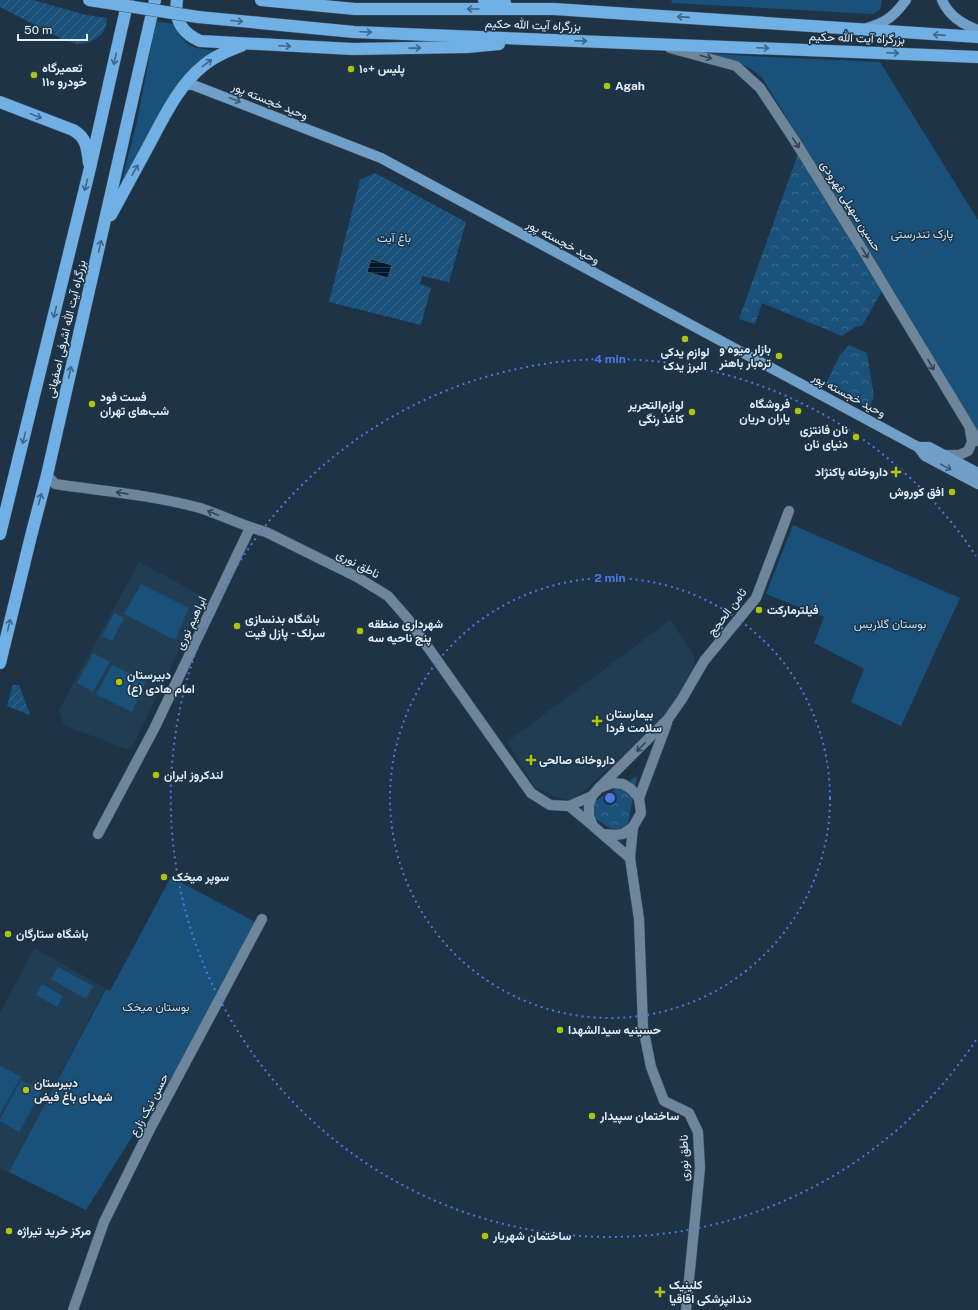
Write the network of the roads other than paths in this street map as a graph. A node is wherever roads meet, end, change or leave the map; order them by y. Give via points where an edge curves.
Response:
1 (89, 0) edge
2 (128, 0) edge
3 (156, 0) edge
4 (177, 0) edge
5 (261, 0) edge
6 (484, 0) edge
7 (906, 0) edge
8 (942, 0) edge
9 (554, 9) junction
10 (862, 29) junction
11 (978, 30) edge
12 (978, 37) edge
13 (542, 39) junction
14 (246, 44) junction
15 (654, 44) junction
16 (978, 57) edge
17 (185, 85) junction
18 (0, 102) edge
19 (90, 168) junction
20 (104, 229) junction
21 (969, 426) junction
22 (978, 441) edge
23 (918, 447) junction
24 (944, 455) junction
25 (47, 475) junction
26 (978, 480) edge
27 (789, 511) dead end
28 (250, 528) junction
29 (0, 534) edge
30 (0, 663) edge
31 (668, 720) junction
32 (599, 788) junction
33 (592, 796) junction
34 (638, 798) junction
35 (569, 806) junction
36 (593, 826) junction
37 (634, 827) junction
38 (98, 834) dead end
39 (603, 834) junction
40 (630, 858) junction
41 (262, 919) dead end
42 (73, 1310) edge
43 (686, 1310) edge

1 -> 13 highway, بزرگراه آیت الله حکیم, bridge via 198,17 354,32
2 -> 19 highway, بزرگراه آیت الله اشرفی اصفهانی
3 - 20 highway, بزرگراه آیت الله اشرفی اصفهانی
4 - 14 highway via 178,21 183,30 192,37 213,43
9 -> 5 highway, بزرگراه آیت الله حکیم via 355,9
6 - 9 highway
7 - 10 main road via 896,13 880,24
8 - 11 main road via 951,15
10 -> 9 highway, بزرگراه آیت الله حکیم
12 -> 10 highway, بزرگراه آیت الله حکیم
14 -> 13 highway via 353,49 467,47
13 -> 15 highway, بزرگراه آیت الله حکیم
17 -> 14 highway via 218,55
15 -> 16 highway, بزرگراه آیت الله حکیم
15 -> 21 street, حسین سهیلی قهرودی via 736,66 760,88 796,141
20 -> 17 highway via 164,118
17 -> 23 main road, وحید خجسته پور via 193,84 381,158
18 -> 19 highway via 80,134 87,148
19 -> 29 highway, بزرگراه آیت الله اشرفی اصفهانی
25 -> 20 highway, بزرگراه آیت الله اشرفی اصفهانی
21 - 22 street, حسین سهیلی قهرودی
21 - 24 street via 972,442 968,451 959,455
23 - 24 main road, وحید خجسته پور via 929,447
23 -> 26 main road, وحید خجسته پور via 925,456
24 - 26 main road, وحید خجسته پور
28 -> 25 street, ناطق نوری via 201,509 160,498 55,484
30 -> 25 highway, بزرگراه آیت الله اشرفی اصفهانی
27 - 31 street, ثامن الحجج via 756,598 704,661
28 - 35 street, ناطق نوری via 266,532 357,577 388,596 408,619 531,792 550,805
28 - 38 street, ابراهیم نوری via 154,729
31 -> 32 street
31 - 34 street
32 - 33 street
32 - 34 street via 612,783 623,784
33 - 35 street
33 - 36 street via 589,816
34 - 37 street via 641,813
35 - 36 street
36 - 39 street
37 - 39 street via 623,834
37 - 40 street, ناطق نوری
39 - 40 street
40 - 43 street, ناطق نوری via 639,919 643,1026 651,1067 664,1101 689,1113 698,1132 700,1168
41 - 42 street, حسن نیک زارع via 149,1131 104,1222

